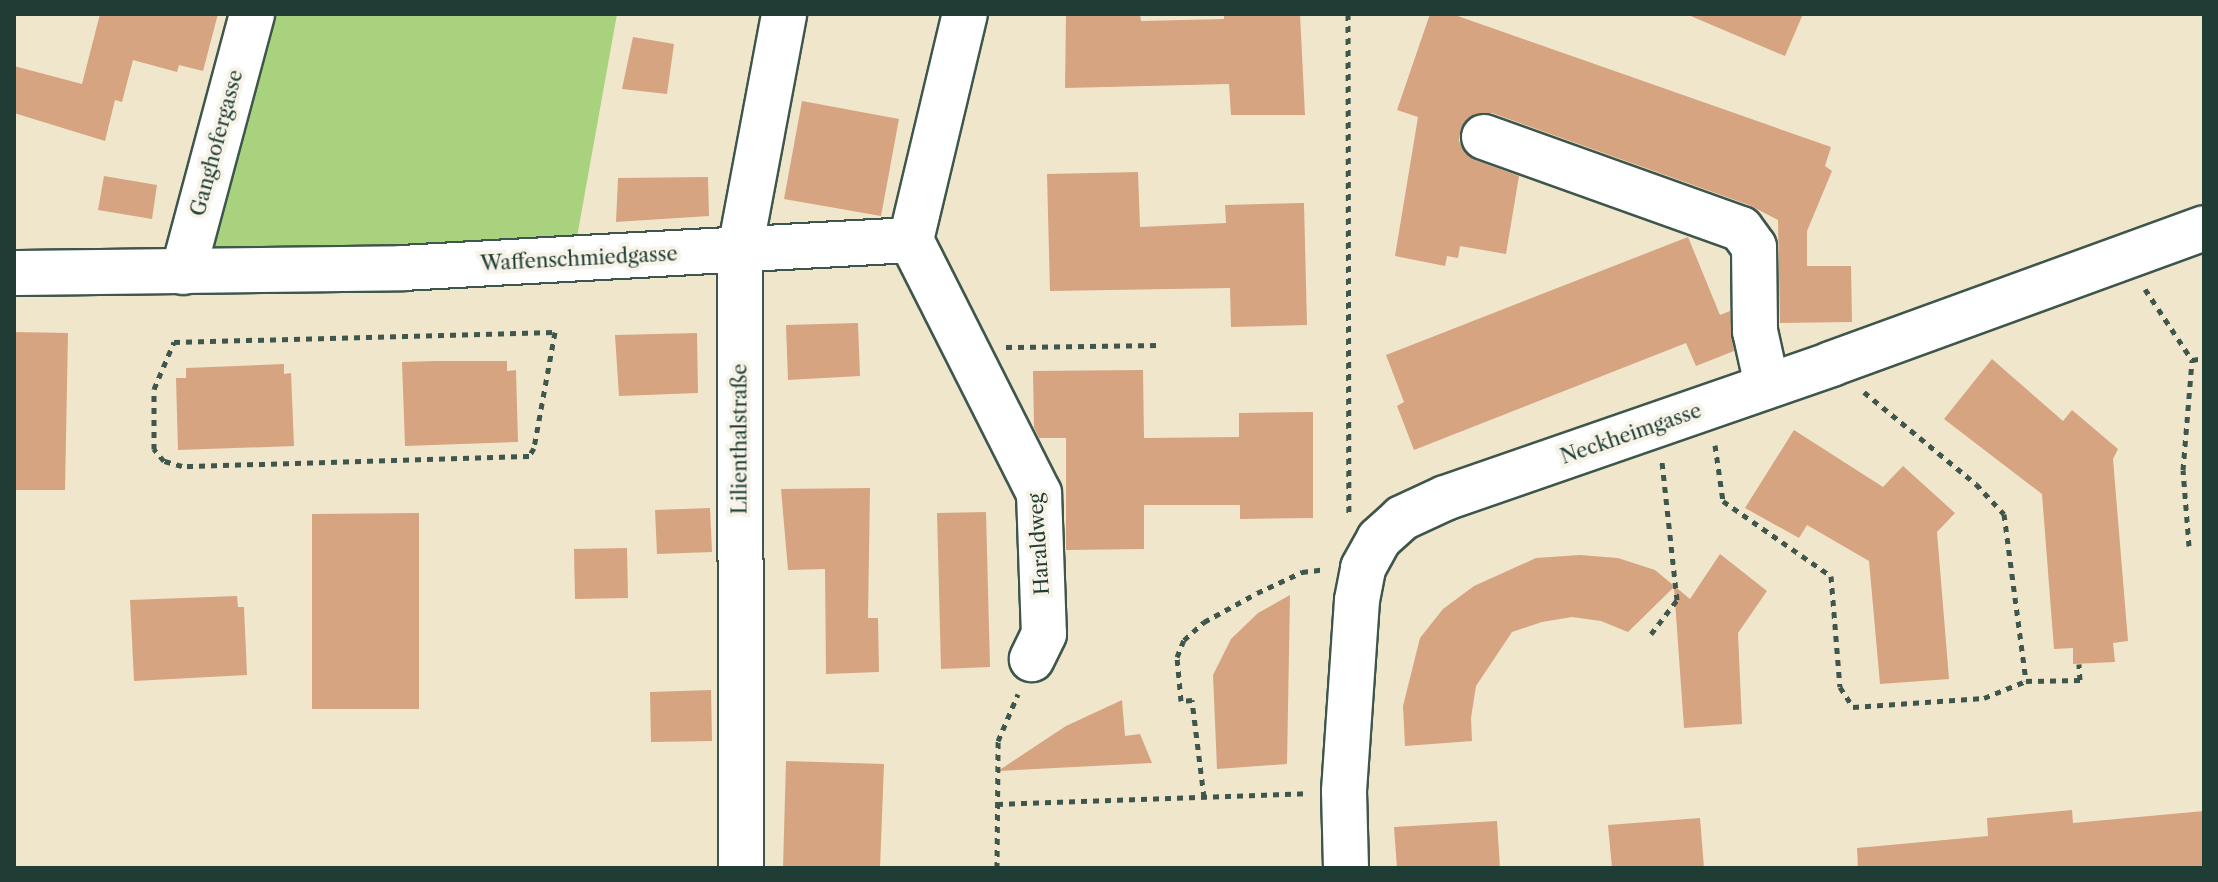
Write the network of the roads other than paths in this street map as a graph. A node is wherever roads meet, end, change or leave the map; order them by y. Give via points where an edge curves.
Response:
1 (252, 14) edge
2 (784, 14) edge
3 (965, 14) edge
4 (1484, 137) dead end
5 (2204, 228) edge
6 (911, 240) junction
7 (740, 250) junction
8 (183, 272) junction
9 (14, 273) edge
10 (1767, 385) junction
11 (1032, 659) road end
12 (741, 868) edge
13 (1346, 868) edge

1 - 8 street, Ganghofergasse
2 - 7 street, Lilienthalstraße
3 - 6 street
4 - 10 street via 1741,229 1754,247 1755,331
5 - 10 street, Neckheimgasse
6 - 7 street, Waffenschmiedgasse
6 - 11 street, Haraldweg via 1039,493 1044,634
7 - 8 street, Waffenschmiedgasse via 402,268
7 - 12 street, Lilienthalstraße
8 - 9 street, Waffenschmiedgasse
10 - 13 street, Neckheimgasse via 1445,498 1402,518 1379,539 1363,568 1357,600 1344,791

